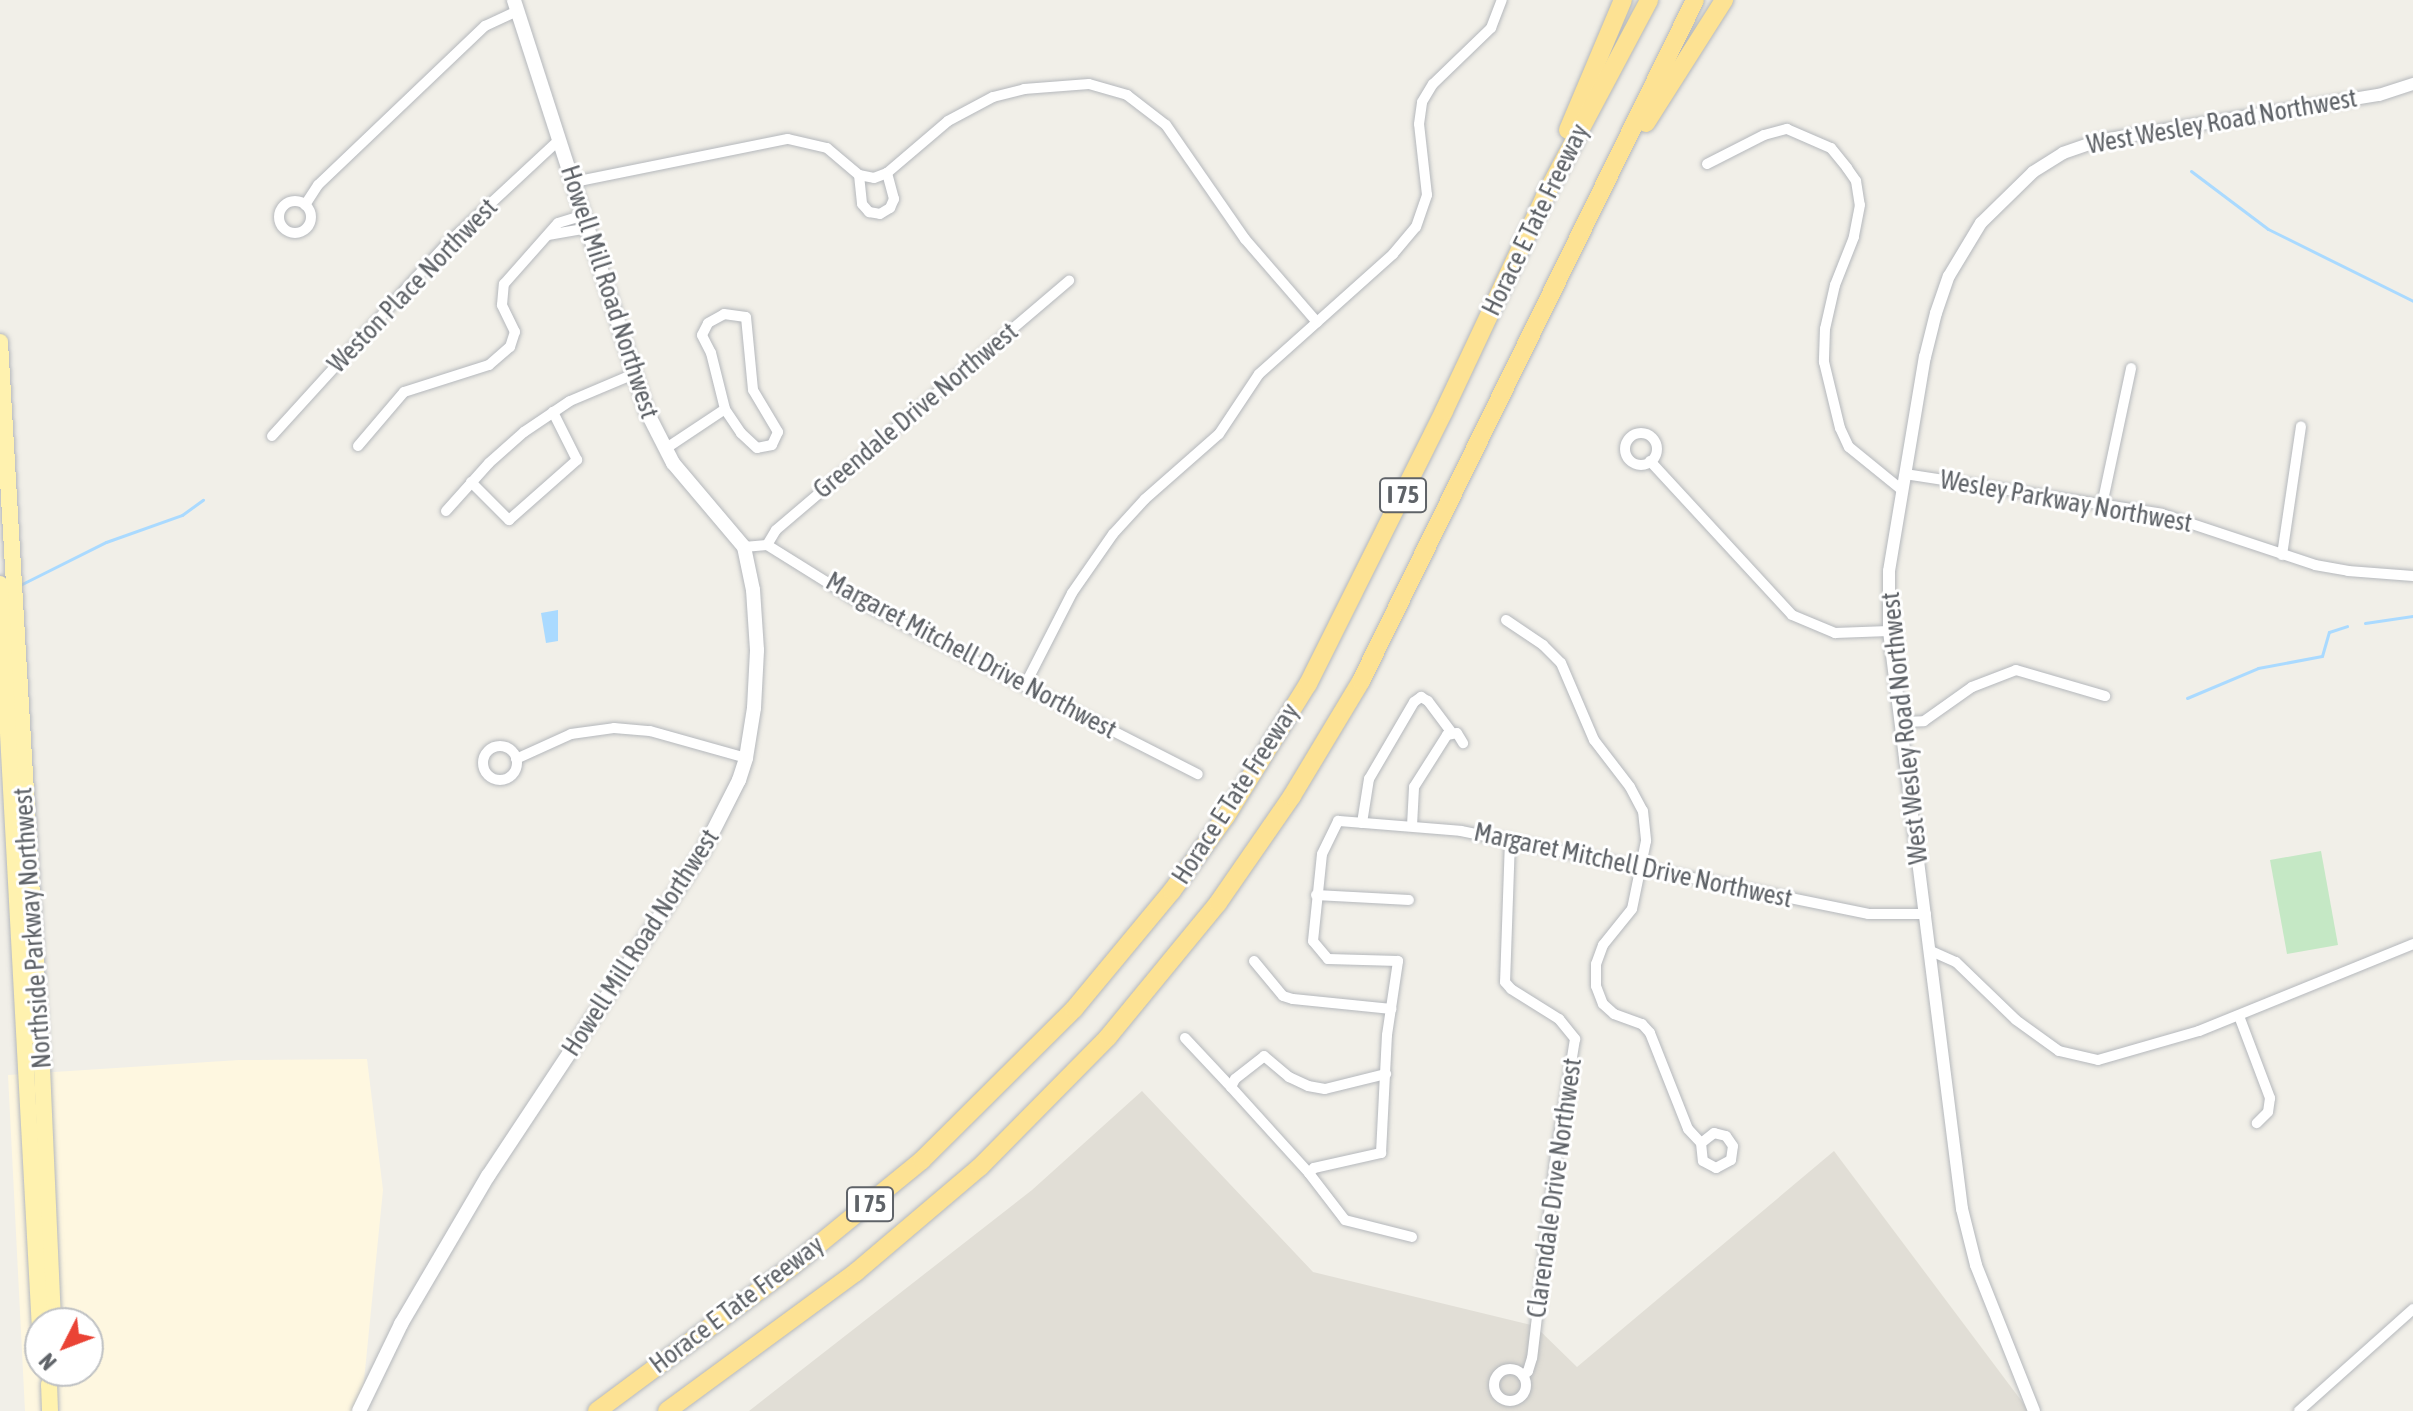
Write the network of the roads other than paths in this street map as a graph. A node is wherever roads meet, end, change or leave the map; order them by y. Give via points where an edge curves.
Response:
1 (1502, 0) edge
2 (1623, 0) edge
3 (1649, 0) edge
4 (1695, 0) edge
5 (1724, 0) edge
6 (516, 6) edge
7 (2413, 84) edge
8 (559, 140) junction
9 (1707, 164) dead end
10 (1615, 168) junction
11 (887, 173) junction
12 (859, 175) junction
13 (574, 182) junction
14 (1545, 196) junction
15 (305, 205) dead end
16 (587, 221) junction
17 (1069, 281) dead end
18 (1317, 322) junction
19 (0, 342) edge
20 (2131, 368) dead end
21 (634, 374) junction
22 (725, 409) junction
23 (553, 412) junction
24 (2301, 426) dead end
25 (272, 436) dead end
26 (358, 446) dead end
27 (665, 449) junction
28 (1650, 461) dead end
29 (1905, 474) junction
30 (471, 482) junction
31 (1902, 490) junction
32 (2102, 505) junction
33 (446, 511) dead end
34 (767, 545) junction
35 (744, 547) junction
36 (2282, 555) junction
37 (2413, 576) edge
38 (4, 584) edge
39 (1506, 620) dead end
40 (1889, 631) junction
41 (1025, 685) junction
42 (2105, 696) dead end
43 (1901, 722) junction
44 (1451, 732) junction
45 (1463, 743) dead end
46 (746, 758) junction
47 (516, 759) dead end
48 (1198, 774) dead end
49 (1362, 823) junction
50 (1412, 826) junction
51 (1510, 840) junction
52 (14, 854) edge
53 (1639, 868) junction
54 (1316, 895) junction
55 (1409, 900) dead end
56 (1926, 914) junction
57 (2413, 944) edge
58 (1931, 951) junction
59 (1254, 961) dead end
60 (1391, 1009) junction
61 (2239, 1016) junction
62 (1185, 1038) dead end
63 (1386, 1074) junction
64 (1231, 1087) junction
65 (2257, 1123) dead end
66 (1701, 1143) dead end
67 (1309, 1173) junction
68 (1412, 1237) dead end
69 (39, 1307) edge
70 (52, 1307) edge
71 (2413, 1309) edge
72 (1523, 1376) dead end
73 (49, 1387) edge
74 (50, 1411) edge
75 (359, 1411) edge
76 (597, 1411) edge
77 (667, 1411) edge
78 (2034, 1411) edge
79 (2299, 1411) edge

1 - 18 street via 1491,28 1433,84 1420,111 1427,195 1416,227
2 - 14 highway
3 - 14 highway, Horace E Tate Freeway / I 75
4 - 10 highway, Horace E Tate Freeway / I 75
5 - 10 highway
6 - 8 main road, Howell Mill Road Northwest
6 - 15 street via 485,26 318,185
7 - 29 street, West Wesley Road Northwest via 2379,95 2097,141 2063,153 2033,172 1981,223 1949,276 1925,357
8 - 13 main road, Howell Mill Road Northwest
8 - 25 street, Weston Place Northwest via 446,245
9 - 31 street via 1787,129 1831,148 1856,181 1860,205 1835,285 1824,362 1849,447
10 - 77 highway, Horace E Tate Freeway / I 75 via 1361,681 1299,786 1218,903 1108,1037 980,1167 856,1272
11 - 12 street via 874,178
11 - 12 street via 894,199 880,214 862,204
11 - 18 street via 948,121 993,97 1067,83 1114,89 1142,103 1166,125 1245,239
12 - 13 street via 827,148 788,139
13 - 16 main road, Howell Mill Road Northwest
14 - 76 highway, Horace E Tate Freeway / I 75 via 1308,684 1172,891 1064,1020 922,1160 791,1267
16 - 21 main road, Howell Mill Road Northwest
16 - 26 street via 548,235 504,284 502,305 515,332 510,347 489,365 404,392
17 - 34 street, Greendale Drive Northwest via 776,530
18 - 41 street via 1259,374 1219,434 1145,499 1100,550
19 - 38 main road, Northside Parkway Northwest
20 - 32 street
21 - 23 street
21 - 27 main road, Howell Mill Road Northwest
22 - 22 street via 702,335 708,323 724,314 746,317 753,390 778,432 772,445 757,448
22 - 27 street
23 - 30 street
23 - 30 street via 577,460 509,520
24 - 36 street
27 - 35 main road, Howell Mill Road Northwest
28 - 40 street via 1792,615 1835,633
29 - 31 street, West Wesley Road Northwest
29 - 32 street, Wesley Parkway Northwest
30 - 33 street
31 - 40 street, West Wesley Road Northwest via 1889,571
32 - 36 street, Wesley Parkway Northwest via 2200,524
34 - 35 street
34 - 41 street, Margaret Mitchell Drive Northwest via 852,598
35 - 46 main road, Howell Mill Road Northwest via 757,650
36 - 37 street, Wesley Parkway Northwest via 2348,571
38 - 52 main road, Northside Parkway Northwest
39 - 53 street via 1561,663 1594,740 1637,797 1647,831
40 - 43 street, West Wesley Road Northwest
41 - 48 street, Margaret Mitchell Drive Northwest
42 - 43 street via 2016,670 1972,687 1924,721
43 - 56 street, West Wesley Road Northwest
44 - 45 street
44 - 49 street via 1428,701 1421,697 1414,702 1369,779
44 - 50 street via 1414,787
46 - 47 street via 650,731 614,728 571,734
46 - 75 main road, Howell Mill Road Northwest via 720,821 686,881 488,1176 401,1324
49 - 50 street, Margaret Mitchell Drive Northwest
49 - 54 street, Margaret Mitchell Drive Northwest via 1338,821 1322,854
50 - 51 street, Margaret Mitchell Drive Northwest
51 - 53 street, Margaret Mitchell Drive Northwest
51 - 72 street, Clarendale Drive Northwest via 1505,982 1559,1019 1575,1039 1532,1358
52 - 69 main road, Northside Parkway Northwest
52 - 70 main road, Northside Parkway Northwest via 42,1068
53 - 56 street, Margaret Mitchell Drive Northwest via 1868,914
53 - 66 street via 1632,909 1603,945 1596,964 1596,986 1614,1014 1642,1024 1650,1033 1688,1129
54 - 55 street
54 - 60 street via 1313,941 1328,959 1398,961
56 - 58 street, West Wesley Road Northwest
57 - 61 street
58 - 61 street via 1956,962 2036,1036 2078,1058 2119,1057
58 - 78 street, West Wesley Road Northwest via 1969,1241
59 - 60 street via 1283,996
60 - 63 street
61 - 65 street via 2270,1098 2268,1112
62 - 64 street
63 - 64 street via 1325,1089 1289,1077 1264,1056
63 - 67 street via 1381,1153
64 - 67 street
67 - 68 street via 1345,1220
71 - 79 street
73 - 74 main road

